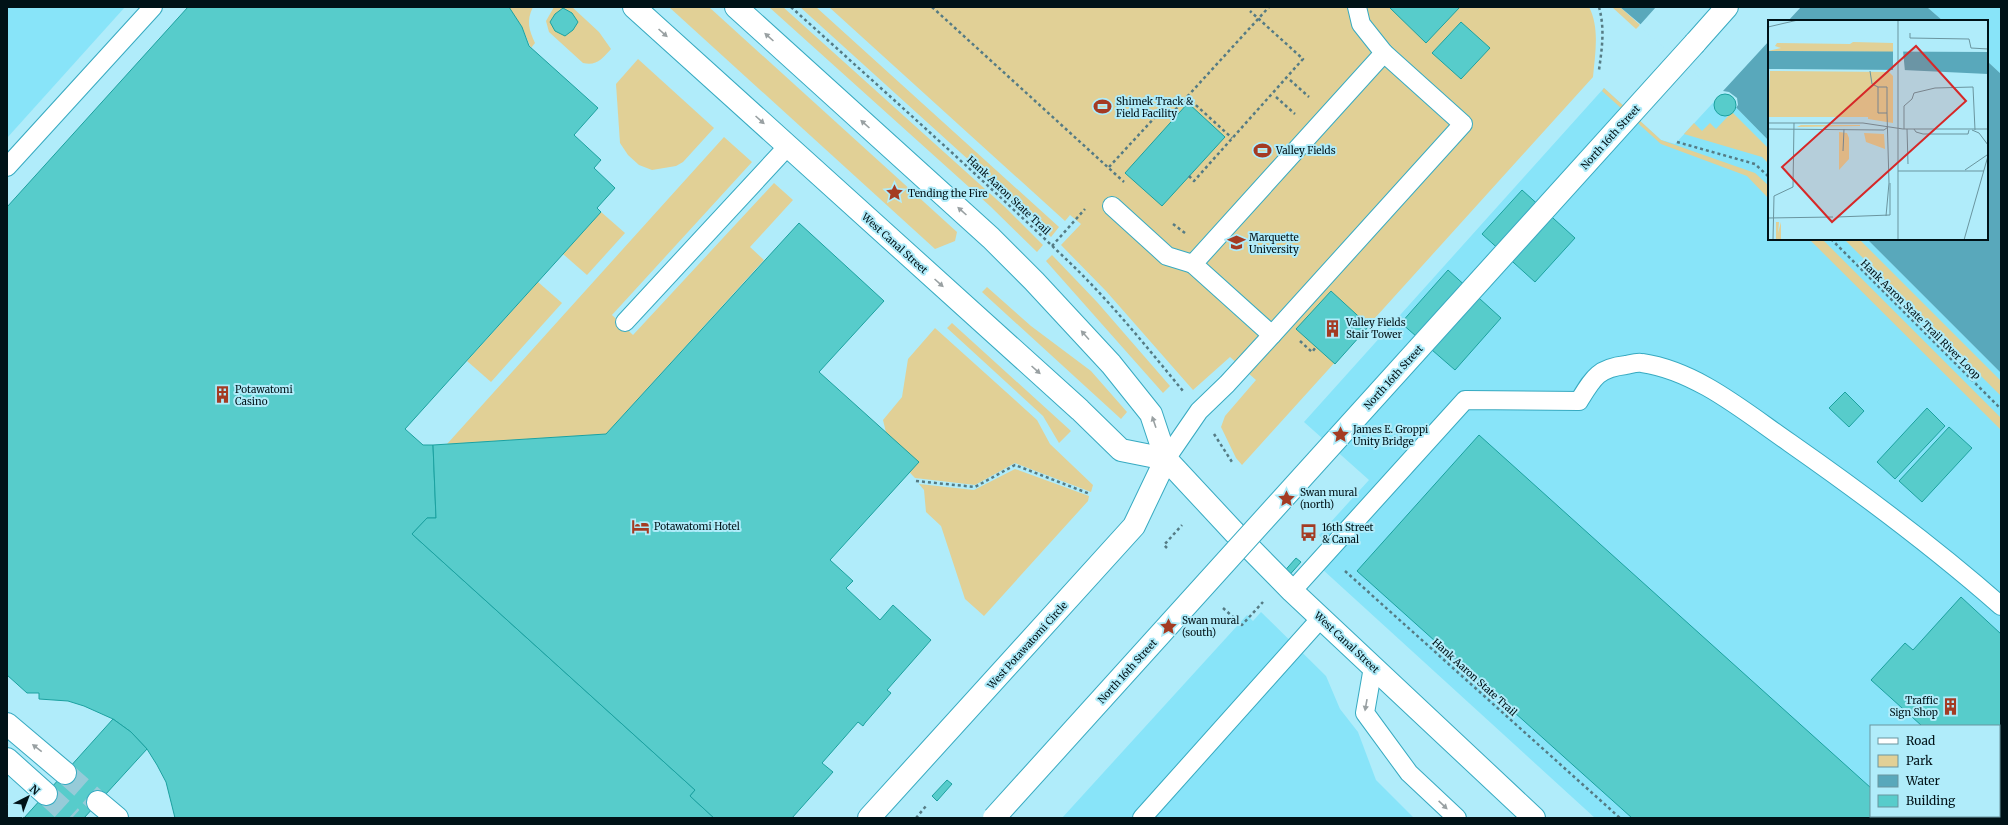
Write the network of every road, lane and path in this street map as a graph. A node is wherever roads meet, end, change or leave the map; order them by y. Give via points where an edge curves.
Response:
1 (153, 7) edge
2 (634, 7) edge
3 (736, 7) edge
4 (791, 7) edge
5 (932, 7) edge
6 (1269, 7) edge
7 (1357, 7) edge
8 (1599, 7) edge
9 (1727, 7) edge
10 (1250, 11) dead end
11 (1259, 18) junction
12 (1384, 53) junction
13 (1599, 70) dead end
14 (1187, 97) junction
15 (1232, 138) junction
16 (1677, 142) dead end
17 (788, 146) junction
18 (7, 166) edge
19 (1109, 167) junction
20 (1189, 176) dead end
21 (1768, 176) edge
22 (1127, 184) dead end
23 (1112, 206) dead end
24 (1076, 220) dead end
25 (1167, 221) dead end
26 (1188, 235) dead end
27 (1832, 240) edge
28 (1052, 246) junction
29 (1193, 264) junction
30 (625, 322) dead end
31 (1272, 335) junction
32 (1295, 336) dead end
33 (1316, 347) dead end
34 (2001, 409) edge
35 (1199, 411) junction
36 (1166, 459) junction
37 (916, 481) dead end
38 (1090, 494) dead end
39 (1182, 526) dead end
40 (1167, 548) dead end
41 (1326, 554) junction
42 (1292, 591) junction
43 (1263, 602) dead end
44 (2001, 606) edge
45 (1217, 612) dead end
46 (1321, 618) junction
47 (1373, 666) junction
48 (7, 724) edge
49 (7, 759) edge
50 (65, 772) tunnel mouth
51 (46, 794) tunnel mouth
52 (98, 802) tunnel mouth
53 (926, 806) dead end
54 (116, 818) edge
55 (869, 818) edge
56 (916, 818) edge
57 (994, 818) edge
58 (1142, 818) edge
59 (1457, 818) edge
60 (1534, 818) edge
61 (1620, 818) edge

1 - 18 lane
2 -> 17 street, West Canal Street
36 -> 3 street, West Canal Street via 1151,414 1111,364 1034,280
4 - 28 path, Hank Aaron State Trail
5 - 19 path
6 - 11 path
7 - 12 lane via 1361,24
8 - 13 path via 1604,37
9 - 57 street, North 16th Street, bridge
10 - 11 path
11 - 14 path
11 - 15 path via 1303,59
12 - 29 lane
12 - 31 lane via 1462,124
14 - 15 path
14 - 19 path via 1175,110 1158,114
15 - 20 path via 1194,181
16 - 21 path via 1755,164
17 - 30 lane
17 -> 36 street, West Canal Street via 1121,450
19 - 22 path
23 - 29 lane via 1167,256
24 - 28 path
25 - 26 path
27 - 34 path, Hank Aaron State Trail River Loop
28 - 35 path, Hank Aaron State Trail via 1104,298
29 - 31 lane
31 - 35 lane
32 - 33 path via 1312,352
35 - 36 lane
36 - 42 street, West Canal Street
36 - 55 street, West Potawatomi Circle via 1134,526
37 - 38 path via 975,487 1015,465
39 - 40 path via 1164,545
41 - 42 lane
41 - 44 lane via 1465,400 1579,401 1595,378 1609,367 1640,363 1681,374 1724,397 1874,503
41 - 61 path, Hank Aaron State Trail
42 - 46 street, West Canal Street
43 - 45 path via 1242,625 1222,607
46 - 47 street, West Canal Street
46 - 58 lane
47 -> 59 lane via 1365,713 1409,773
47 - 60 street, West Canal Street
50 -> 48 street
49 - 51 street
52 - 54 street
53 - 56 path

